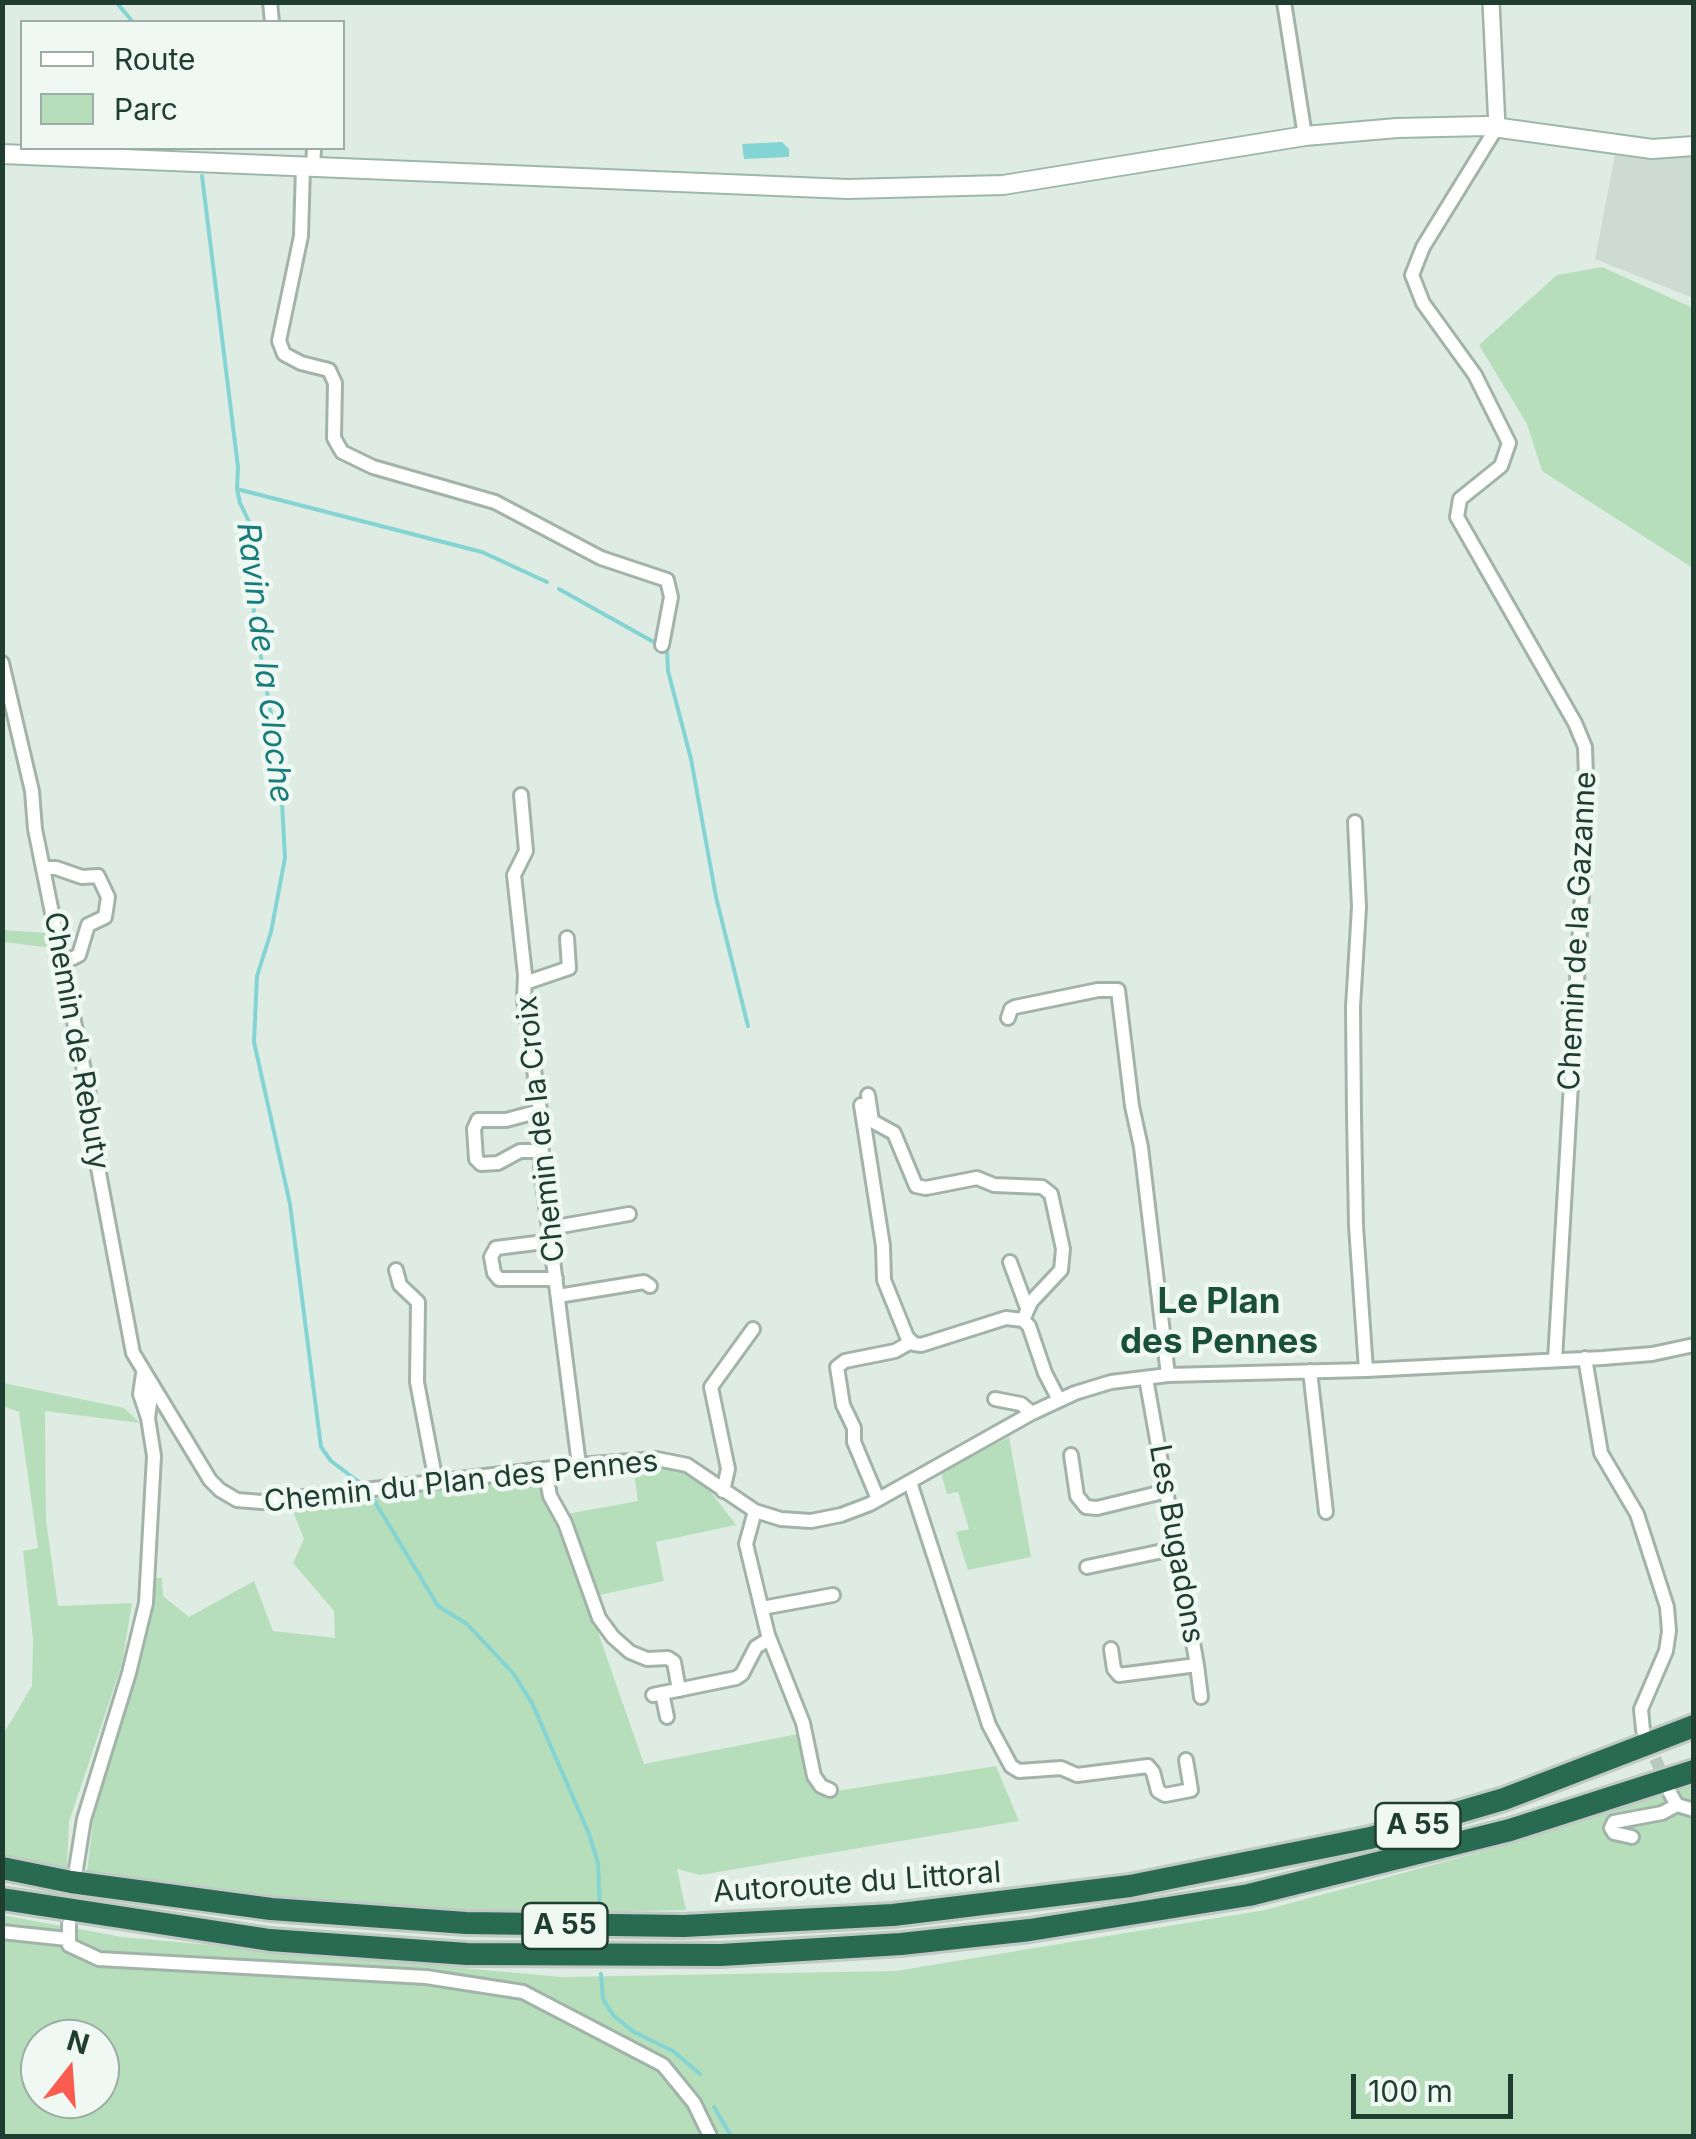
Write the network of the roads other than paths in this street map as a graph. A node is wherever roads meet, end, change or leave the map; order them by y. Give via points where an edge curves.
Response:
1 (1284, 2) edge
2 (1491, 2) edge
3 (1497, 127) junction
4 (1305, 136) junction
5 (1694, 146) edge
6 (313, 150) edge
7 (2, 156) edge
8 (308, 167) junction
9 (662, 645) dead end
10 (2, 663) edge
11 (521, 795) dead end
12 (1356, 822) dead end
13 (44, 868) junction
14 (567, 938) dead end
15 (62, 963) junction
16 (525, 983) junction
17 (1008, 1018) dead end
18 (540, 1111) junction
19 (542, 1151) junction
20 (629, 1214) dead end
21 (551, 1235) junction
22 (1010, 1262) dead end
23 (396, 1270) dead end
24 (556, 1278) junction
25 (650, 1286) dead end
26 (558, 1296) junction
27 (1025, 1314) junction
28 (753, 1329) dead end
29 (911, 1342) junction
30 (1694, 1345) edge
31 (1585, 1358) junction
32 (1555, 1360) junction
33 (1310, 1370) junction
34 (1366, 1370) junction
35 (143, 1374) junction
36 (1168, 1376) junction
37 (1146, 1378) junction
38 (152, 1388) junction
39 (995, 1400) dead end
40 (1059, 1400) junction
41 (1032, 1413) junction
42 (148, 1418) junction
43 (1071, 1455) dead end
44 (579, 1465) junction
45 (545, 1469) junction
46 (436, 1482) junction
47 (910, 1482) junction
48 (723, 1491) junction
49 (1167, 1495) junction
50 (878, 1500) junction
51 (756, 1511) junction
52 (1326, 1512) dead end
53 (1088, 1517) dead end
54 (1177, 1548) junction
55 (1088, 1568) dead end
56 (833, 1595) dead end
57 (762, 1608) junction
58 (770, 1639) junction
59 (1110, 1649) dead end
60 (1197, 1665) junction
61 (679, 1690) junction
62 (1201, 1697) dead end
63 (667, 1717) dead end
64 (1694, 1726) edge
65 (1643, 1730) tunnel mouth
66 (1186, 1760) dead end
67 (1694, 1771) edge
68 (830, 1790) dead end
69 (1694, 1810) edge
70 (1632, 1837) dead end
71 (2, 1868) edge
72 (76, 1869) dead end
73 (2, 1899) edge
74 (69, 1924) dead end
75 (2, 1932) edge
76 (67, 1939) junction
77 (710, 2136) edge

1 - 4 street
2 - 3 street
3 - 4 main road
3 - 5 main road via 1652,150
3 - 32 street, Chemin de la Gazanne via 1412,276 1423,304 1475,375 1508,443 1502,466 1460,499 1457,516 1575,723 1587,766
4 - 8 main road via 1004,185 848,189
6 - 8 street
7 - 8 main road
8 - 9 street via 302,236 279,341 284,354 300,364 330,370 334,438 342,452 495,502 602,558 664,578 672,590
10 - 13 street, Chemin de Rebuty
11 - 16 street, Chemin de la Croix via 526,845 514,875
12 - 34 street via 1356,1226
13 - 15 street, Chemin de Rebuty
13 - 15 street via 98,876 108,897 105,917 88,925 78,955
14 - 16 street via 569,968
15 - 35 street, Chemin de Rebuty via 132,1353
16 - 18 street, Chemin de la Croix
17 - 36 street via 1016,1007 1118,990
18 - 19 street, Chemin de la Croix
18 - 19 street via 478,1120 474,1129 481,1164
19 - 21 street, Chemin de la Croix
20 - 21 street
21 - 24 street, Chemin de la Croix
21 - 24 street via 496,1248 491,1257 499,1279
22 - 27 street
23 - 46 street via 400,1285 418,1302 418,1382
24 - 26 street, Chemin de la Croix
25 - 26 street
26 - 44 street, Chemin de la Croix
27 - 29 street
27 - 29 street via 1061,1270 1052,1194 977,1178 921,1188 910,1177 894,1133 872,1121 864,1100 884,1280
27 - 40 street
28 - 48 street via 712,1384 729,1476
29 - 50 street via 841,1363 836,1371
30 - 31 street, Chemin du Plan des Pennes
31 - 32 street, Chemin du Plan des Pennes
31 - 65 street via 1601,1453 1638,1514 1667,1607 1666,1651 1641,1709
32 - 34 street, Chemin du Plan des Pennes
33 - 34 street, Chemin du Plan des Pennes
33 - 36 street, Chemin du Plan des Pennes
33 - 52 street
35 - 38 street, Chemin du Plan des Pennes
35 - 42 street, Chemin de Rebuty via 140,1394
36 - 37 street, Chemin du Plan des Pennes
37 - 40 street, Chemin du Plan des Pennes
37 - 49 street, Les Bugadons
38 - 42 street, Chemin de Rebuty
38 - 46 street, Chemin du Plan des Pennes via 210,1480 237,1500
39 - 41 street
40 - 41 street, Chemin du Plan des Pennes
41 - 47 street, Chemin du Plan des Pennes
42 - 72 street, Chemin de Rebuty via 154,1456 146,1603
43 - 49 street via 1077,1496 1086,1507
44 - 45 street, Chemin du Plan des Pennes
44 - 48 street, Chemin du Plan des Pennes via 667,1460 687,1465
45 - 46 street, Chemin du Plan des Pennes
45 - 61 street via 604,1626 640,1657 672,1660
47 - 50 street, Chemin du Plan des Pennes
47 - 66 street via 989,1725 1011,1766 1077,1775 1148,1766 1165,1795 1190,1790
48 - 51 street, Chemin du Plan des Pennes
49 - 53 street
49 - 54 street, Les Bugadons
50 - 51 street, Chemin du Plan des Pennes via 811,1521
51 - 57 street via 746,1544
54 - 55 street
54 - 60 street, Les Bugadons
56 - 57 street
57 - 58 street
58 - 61 street via 756,1647 739,1676
58 - 68 street via 803,1723 814,1776
59 - 60 street, Les Bugadons via 1120,1675
60 - 62 street
61 - 63 street via 658,1694
64 - 71 highway, Autoroute du Littoral / A 55 via 1504,1799 1370,1838 1130,1886 893,1915 684,1926 466,1923 271,1909
67 - 73 highway, Autoroute du Littoral / A 55 via 1510,1830 1250,1894 1030,1930 865,1947 721,1955 467,1954 270,1940
69 - 70 street via 1673,1799 1662,1813 1614,1822 1614,1833
74 - 76 street
75 - 76 street
76 - 77 street via 99,1959 426,1977 522,1992 663,2065

